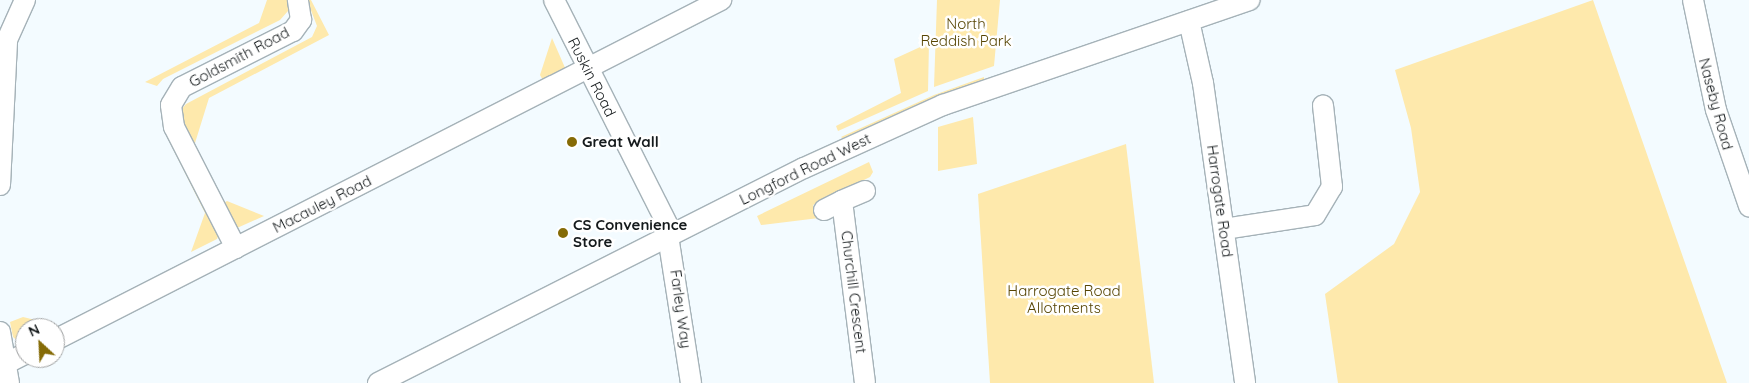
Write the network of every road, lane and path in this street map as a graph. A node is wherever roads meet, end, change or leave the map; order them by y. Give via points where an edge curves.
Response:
1 (25, 0) edge
2 (298, 0) edge
3 (554, 0) edge
4 (721, 0) edge
5 (1250, 0) edge
6 (1693, 0) edge
7 (1189, 21) junction
8 (588, 69) junction
9 (1323, 105) dead end
10 (0, 185) edge
11 (864, 191) dead end
12 (842, 201) junction
13 (1749, 206) edge
14 (824, 210) dead end
15 (1224, 229) junction
16 (670, 235) junction
17 (236, 248) junction
18 (0, 332) edge
19 (65, 335) edge
20 (7, 373) edge
21 (378, 383) edge
22 (691, 383) edge
23 (865, 383) edge
24 (1244, 383) edge

1 - 10 street via 6,40
2 - 17 street, Goldsmith Road via 302,20 292,31 182,87 171,105 174,127
3 - 8 street, Ruskin Road
4 - 8 street, Macauley Road
5 - 7 street, Longford Road West
6 - 13 street, Naseby Road via 1716,110
7 - 15 street, Harrogate Road via 1203,83
7 - 16 street, Longford Road West via 943,105
8 - 16 street, Ruskin Road
8 - 17 street, Macauley Road
9 - 15 street via 1332,187 1315,215
11 - 12 street
12 - 14 street
12 - 23 street, Churchill Crescent
15 - 24 street, Harrogate Road
16 - 21 street, Longford Road West
16 - 22 street, Farley Way
17 - 19 street, Macauley Road
18 - 20 street

